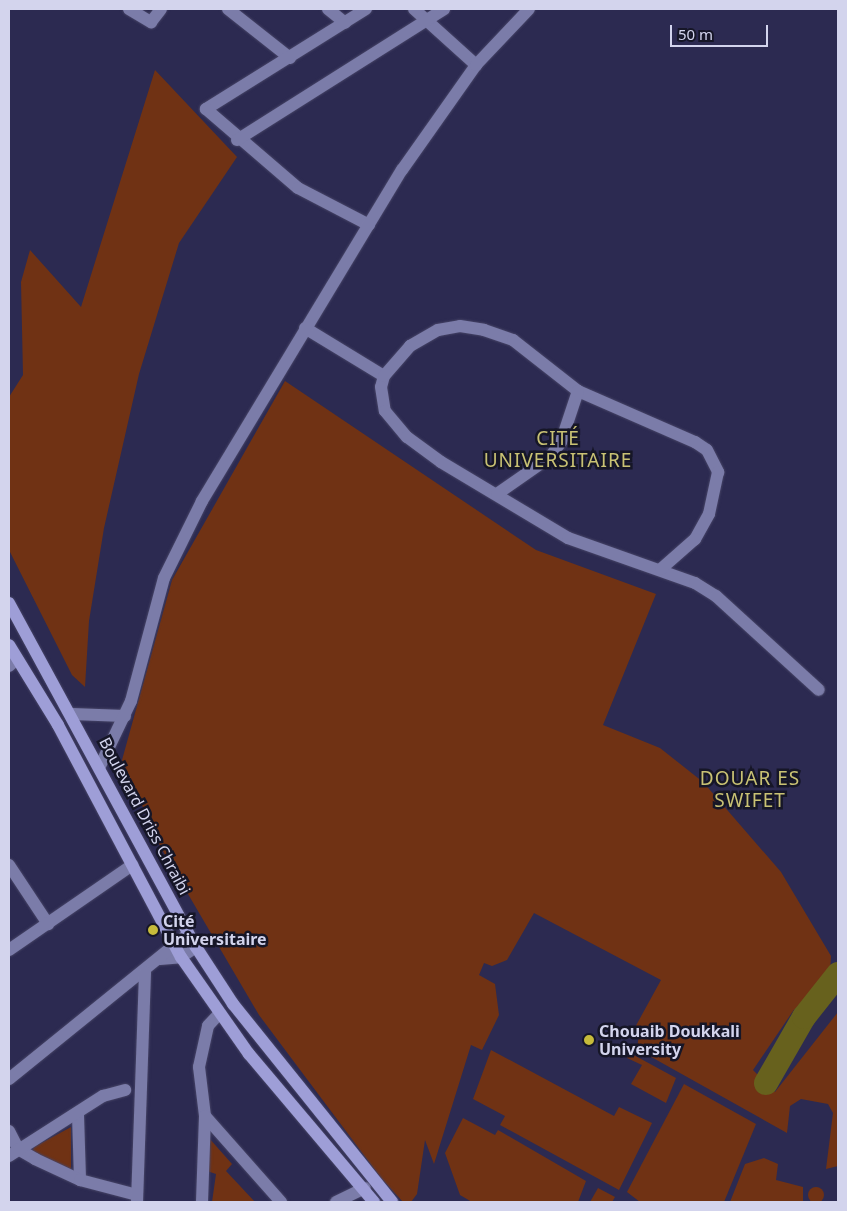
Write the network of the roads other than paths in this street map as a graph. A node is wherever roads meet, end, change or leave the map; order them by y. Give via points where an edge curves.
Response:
1 (129, 9) edge
2 (161, 9) edge
3 (228, 9) edge
4 (328, 9) edge
5 (366, 9) edge
6 (414, 9) edge
7 (444, 9) edge
8 (529, 9) edge
9 (426, 20) junction
10 (345, 23) junction
11 (290, 58) junction
12 (476, 65) junction
13 (237, 140) junction
14 (369, 225) junction
15 (305, 328) junction
16 (384, 376) junction
17 (578, 391) junction
18 (498, 494) junction
19 (661, 569) junction
20 (9, 603) edge
21 (9, 645) edge
22 (12, 663) edge
23 (819, 690) dead end
24 (72, 714) junction
25 (125, 716) junction
26 (100, 766) junction
27 (9, 865) edge
28 (132, 865) junction
29 (48, 924) junction
30 (188, 934) junction
31 (173, 944) junction
32 (196, 947) junction
33 (9, 950) edge
34 (181, 957) junction
35 (160, 959) junction
36 (145, 972) junction
37 (219, 1014) junction
38 (9, 1079) edge
39 (125, 1090) dead end
40 (78, 1115) junction
41 (205, 1116) junction
42 (9, 1131) edge
43 (13, 1153) edge
44 (80, 1180) junction
45 (365, 1188) junction
46 (137, 1198) edge
47 (202, 1202) edge
48 (281, 1202) edge
49 (336, 1202) edge
50 (374, 1202) edge
51 (392, 1202) edge

1 - 2 street via 150,22
3 - 11 street
4 - 10 street
5 - 10 street
6 - 9 street
7 - 9 street
8 - 12 street
9 - 12 street
9 - 13 street
10 - 11 street
11 - 13 street via 206,109
12 - 14 street via 402,170
13 - 14 street via 298,188
14 - 15 street
15 - 16 street
15 - 25 street via 182,536 164,578
16 - 17 street via 421,339 460,326 513,340
16 - 18 street via 381,387 385,411 407,437
17 - 18 street via 561,442 550,457
17 - 19 street via 695,442 713,460 718,472 704,529
18 - 19 street via 568,538 601,553
19 - 23 street via 716,596
20 - 24 main road, Boulevard Driss Chraibi
21 - 22 main road
22 - 28 main road via 58,725
24 - 25 street
24 - 26 main road, Boulevard Driss Chraibi
25 - 26 street
26 - 30 main road, Boulevard Driss Chraibi
27 - 29 street
28 - 29 street
28 - 31 main road
29 - 33 street
30 - 31 street
30 - 32 main road, Boulevard Driss Chraibi
31 - 34 main road
31 - 35 street
32 - 34 street
32 - 51 main road, Boulevard Driss Chraibi via 233,1004
34 - 35 street
34 - 37 main road
35 - 36 street
36 - 38 street
36 - 46 street
37 - 41 street via 208,1026 201,1053
37 - 45 main road
39 - 40 street via 103,1096
40 - 43 street
40 - 44 street
41 - 47 street
41 - 48 street
42 - 43 street
43 - 44 street
44 - 46 street
45 - 49 street
45 - 50 main road

